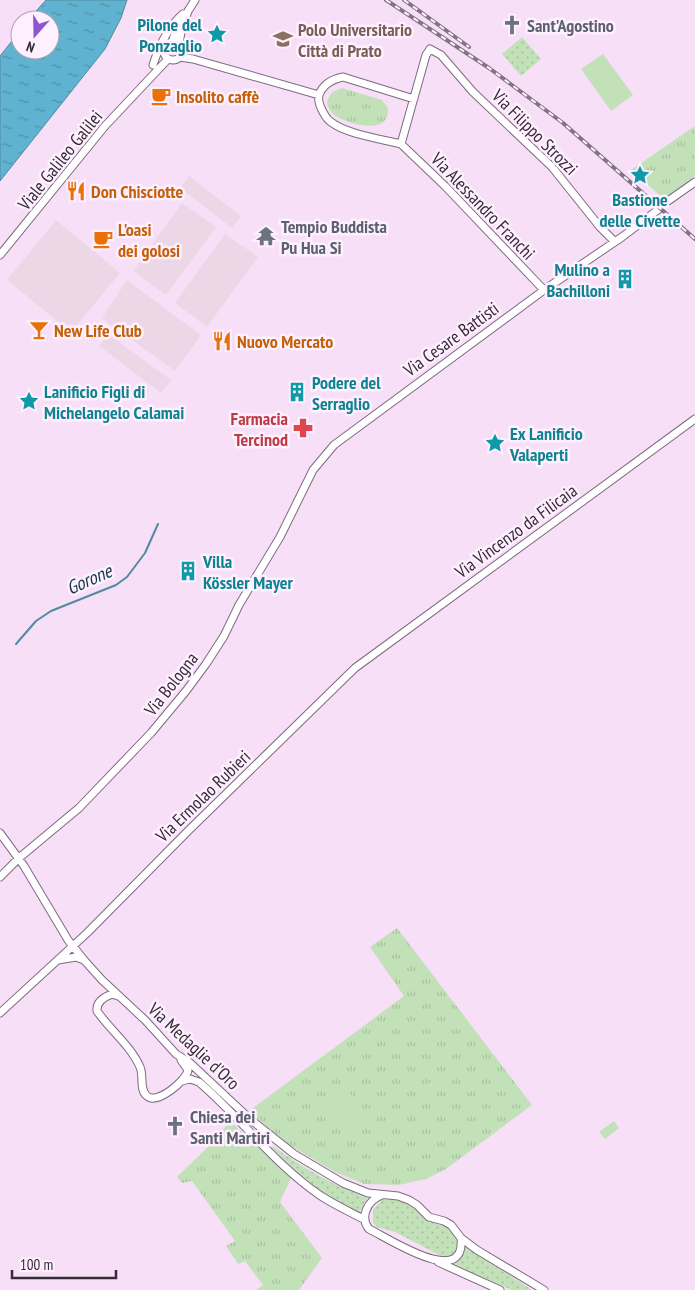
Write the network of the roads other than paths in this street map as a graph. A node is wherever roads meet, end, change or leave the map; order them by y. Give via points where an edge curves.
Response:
1 (195, 0) edge
2 (186, 12) junction
3 (178, 48) junction
4 (166, 56) junction
5 (153, 65) junction
6 (144, 84) junction
7 (319, 95) junction
8 (414, 99) junction
9 (400, 144) junction
10 (695, 182) edge
11 (668, 201) dead end
12 (659, 209) dead end
13 (614, 241) junction
14 (0, 255) edge
15 (544, 290) junction
16 (695, 419) edge
17 (313, 470) joint
18 (356, 668) joint
19 (0, 833) edge
20 (19, 858) junction
21 (0, 876) edge
22 (73, 947) junction
23 (84, 960) junction
24 (56, 961) junction
25 (102, 980) junction
26 (120, 997) junction
27 (104, 998) junction
28 (1, 1010) edge
29 (176, 1054) junction
30 (182, 1081) junction
31 (382, 1195) junction
32 (365, 1220) junction
33 (461, 1238) junction
34 (433, 1260) junction
35 (500, 1290) edge
36 (544, 1290) edge

1 - 2 street
2 - 3 street
2 - 5 street via 176,20 162,42
3 - 4 street via 176,60
3 - 4 street via 166,45
3 - 7 street via 194,59
4 - 5 street
4 - 6 street, Viale Galileo Galilei
5 - 6 street
6 - 14 street, Viale Galileo Galilei via 105,126
7 - 8 street via 334,79 343,77
7 - 9 street via 320,105 331,122 346,130
8 - 9 street
8 - 13 street, Via Filippo Strozzi via 430,49 440,55 473,92 552,167
9 - 15 street, Via Alessandro Franchi via 445,186
10 - 11 street
12 - 13 street, Via Cesare Battisti
13 - 15 street, Via Cesare Battisti
15 - 17 street, Via Cesare Battisti via 337,443
16 - 18 street, Via Vincenzo da Filicaia
17 - 20 street, Via Bologna via 280,537 224,636 186,691 146,739 79,808
18 - 22 street, Via Ermolao Rubieri via 190,828
19 - 20 street, Via Medaglie d'Oro
20 - 21 street, Via Bologna
20 - 22 street, Via Medaglie d'Oro
22 - 23 street, Via Medaglie d'Oro
22 - 24 street, Via Ermolao Rubieri
23 - 24 street via 76,957
23 - 25 street, Via Medaglie d'Oro
24 - 28 street, Via Ermolao Rubieri
25 - 26 street, Via Medaglie d'Oro
25 - 27 street via 107,988
26 - 27 street via 112,994
26 - 29 street, Via Medaglie d'Oro
27 - 30 street via 98,1005 98,1011 136,1060 142,1073 144,1093 151,1098 160,1097
29 - 30 street via 188,1070
29 - 31 street, Via Medaglie d'Oro via 294,1154 343,1183
30 - 32 street, Via Medaglie d'Oro via 193,1080 204,1086 306,1184
31 - 32 street via 370,1202
31 - 33 street, Via Medaglie d'Oro via 398,1196 414,1203 430,1217 451,1225
32 - 34 street, Via Medaglie d'Oro via 369,1229
33 - 34 street via 455,1259
33 - 36 street, Via Medaglie d'Oro
34 - 35 street, Via Medaglie d'Oro

